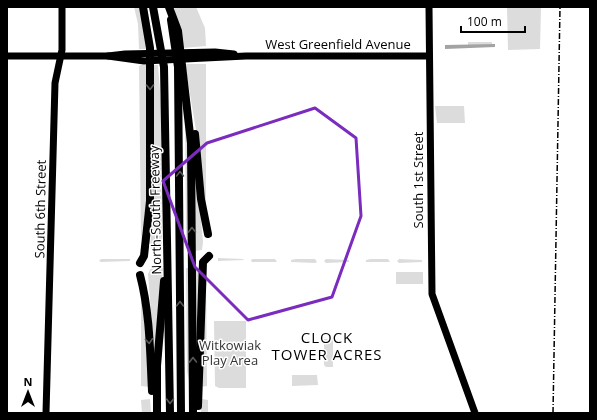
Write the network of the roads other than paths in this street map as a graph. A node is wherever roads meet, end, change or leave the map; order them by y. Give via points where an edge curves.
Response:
1 (62, 7) edge
2 (143, 7) edge
3 (153, 7) edge
4 (168, 7) edge
5 (429, 7) edge
6 (7, 56) edge
7 (61, 56) junction
8 (429, 56) junction
9 (184, 75) junction
10 (208, 234) dead end
11 (168, 236) junction
12 (208, 256) dead end
13 (140, 263) dead end
14 (140, 275) dead end
15 (46, 413) edge
16 (153, 413) edge
17 (157, 413) edge
18 (170, 413) edge
19 (181, 413) edge
20 (193, 413) edge
21 (198, 413) edge
22 (475, 413) edge

1 - 7 main road, South 6th Street
2 -> 13 highway via 150,48 150,201 144,256
3 - 11 highway, North-South Freeway via 164,67
4 - 9 highway via 178,31
19 -> 4 highway, North-South Freeway via 178,67
5 - 8 main road, South 1st Street
6 - 7 main road, West Greenfield Avenue
7 - 8 main road, West Greenfield Avenue
7 - 15 main road, South 6th Street via 55,83
8 - 22 main road, South 1st Street via 431,287 434,302
9 - 10 highway via 194,123 201,199
20 -> 9 highway via 191,151
11 - 17 highway via 158,354
11 -> 18 highway, North-South Freeway
12 - 21 highway via 203,262
14 -> 16 highway via 147,315

